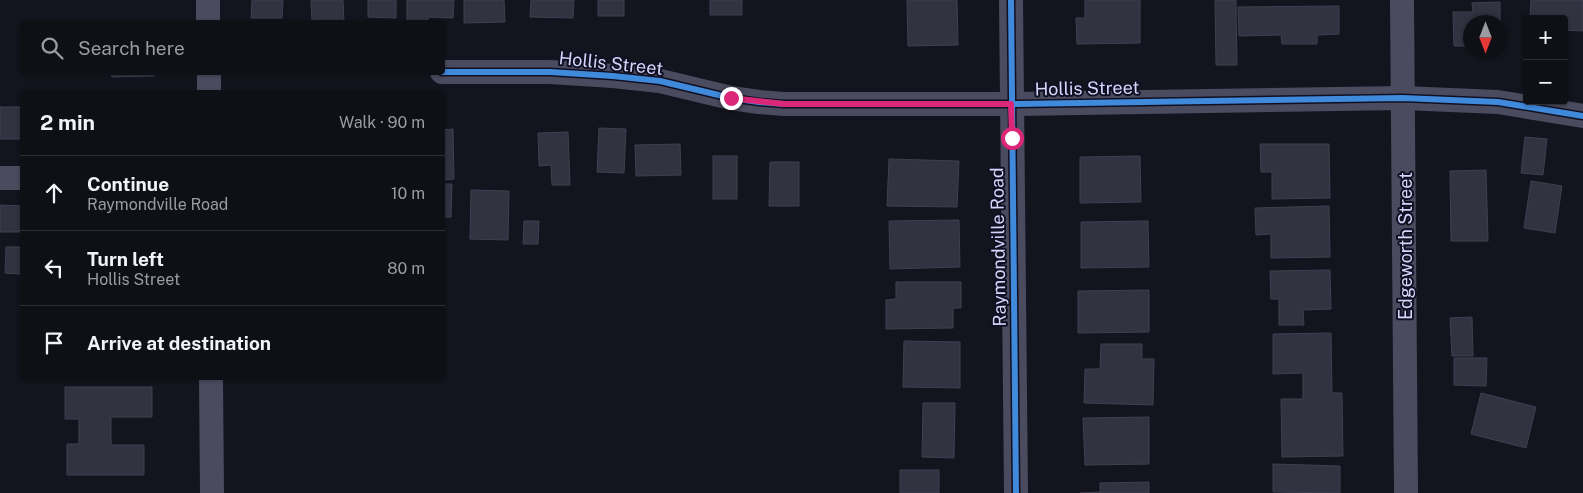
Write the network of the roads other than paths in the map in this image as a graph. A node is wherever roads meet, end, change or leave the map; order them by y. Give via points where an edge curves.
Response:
1 (208, 0) edge
2 (1011, 0) edge
3 (1402, 0) edge
4 (208, 20) edge
5 (445, 72) edge
6 (209, 75) edge
7 (209, 90) edge
8 (1403, 98) junction
9 (1011, 104) junction
10 (1583, 116) edge
11 (0, 178) edge
12 (20, 178) edge
13 (211, 380) edge
14 (212, 493) edge
15 (1016, 493) edge
16 (1406, 493) edge

1 - 4 street
2 - 9 street, Raymondville Road
3 - 8 street, Edgeworth Street
5 - 9 street, Hollis Street via 613,76 660,81 767,103
6 - 7 street
8 - 9 street, Hollis Street
8 - 10 street, Hollis Street via 1498,102
8 - 16 street, Edgeworth Street
9 - 15 street, Raymondville Road
11 - 12 street
13 - 14 street

